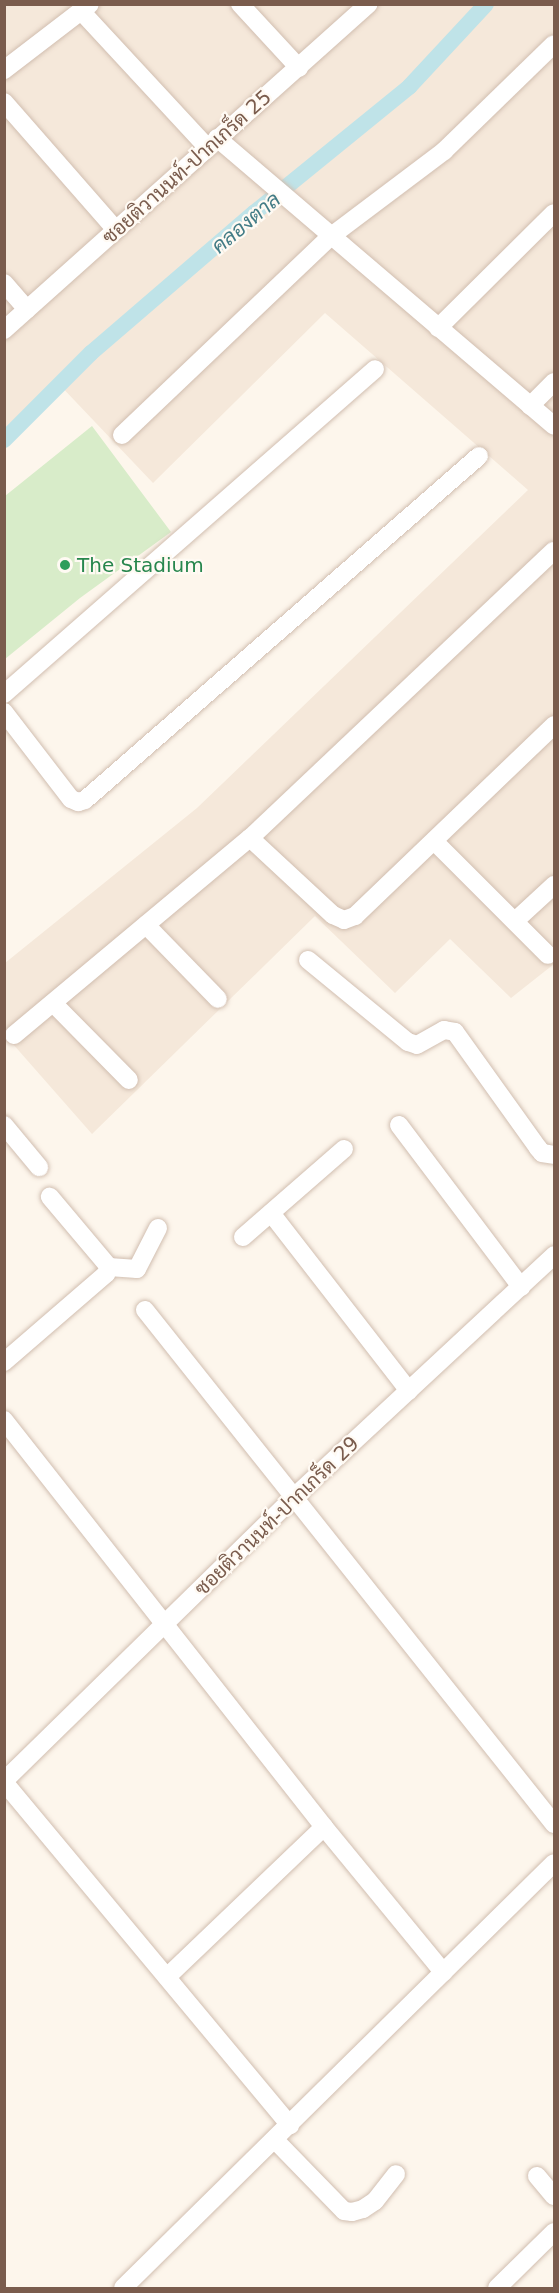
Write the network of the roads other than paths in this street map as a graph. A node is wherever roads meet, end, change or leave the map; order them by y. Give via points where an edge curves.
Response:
1 (240, 4) edge
2 (369, 4) edge
3 (85, 8) edge
4 (555, 44) edge
5 (299, 68) junction
6 (4, 70) edge
7 (4, 102) edge
8 (212, 142) junction
9 (555, 213) edge
10 (116, 230) junction
11 (330, 237) junction
12 (4, 283) edge
13 (27, 309) junction
14 (438, 328) junction
15 (4, 330) edge
16 (375, 369) dead end
17 (555, 382) edge
18 (530, 406) junction
19 (555, 426) edge
20 (122, 435) dead end
21 (479, 456) dead end
22 (555, 551) edge
23 (4, 694) edge
24 (4, 712) edge
25 (555, 725) edge
26 (250, 838) junction
27 (434, 841) junction
28 (555, 885) edge
29 (515, 921) junction
30 (146, 925) junction
31 (548, 955) dead end
32 (308, 960) dead end
33 (218, 999) dead end
34 (53, 1003) junction
35 (14, 1035) dead end
36 (129, 1080) dead end
37 (399, 1125) dead end
38 (7, 1133) edge
39 (344, 1149) dead end
40 (555, 1155) edge
41 (39, 1167) dead end
42 (50, 1197) dead end
43 (272, 1213) junction
44 (159, 1228) dead end
45 (243, 1237) dead end
46 (555, 1255) edge
47 (109, 1267) junction
48 (521, 1287) junction
49 (145, 1310) dead end
50 (4, 1362) edge
51 (409, 1390) junction
52 (4, 1420) edge
53 (294, 1497) junction
54 (165, 1624) junction
55 (4, 1781) edge
56 (555, 1824) edge
57 (324, 1827) junction
58 (555, 1863) edge
59 (443, 1972) junction
60 (167, 1977) junction
61 (290, 2125) junction
62 (274, 2140) junction
63 (396, 2174) dead end
64 (537, 2176) dead end
65 (555, 2196) edge
66 (555, 2232) edge
67 (142, 2282) edge
68 (503, 2287) edge
69 (123, 2289) edge

1 - 5 street
2 - 5 street, ซอยติวานนท์-ปากเกร็ด 25
3 - 6 street
3 - 8 street
4 - 11 street via 444,151
5 - 8 street, ซอยติวานนท์-ปากเกร็ด 25
7 - 10 street
8 - 10 street, ซอยติวานนท์-ปากเกร็ด 25
8 - 11 street
9 - 14 street
10 - 13 street, ซอยติวานนท์-ปากเกร็ด 25
11 - 14 street
11 - 20 street
12 - 13 street
13 - 15 street, ซอยติวานนท์-ปากเกร็ด 25
14 - 18 street
16 - 23 street
17 - 18 street
18 - 19 street
21 - 24 street via 85,800 71,799
22 - 26 street
25 - 27 street
26 - 27 street via 333,915 344,920 355,916
26 - 30 street
27 - 29 street
28 - 29 street
29 - 31 street
30 - 33 street
30 - 34 street
32 - 40 street via 408,1042 417,1045 444,1030 455,1032 538,1149
34 - 35 street
34 - 36 street
37 - 48 street
38 - 41 street
39 - 43 street
42 - 47 street
43 - 45 street
43 - 51 street
44 - 47 street via 137,1269
46 - 48 street, ซอยติวานนท์-ปากเกร็ด 29
47 - 50 street via 106,1274
48 - 51 street, ซอยติวานนท์-ปากเกร็ด 29
49 - 53 street
51 - 53 street, ซอยติวานนท์-ปากเกร็ด 29
52 - 54 street
53 - 54 street, ซอยติวานนท์-ปากเกร็ด 29
53 - 56 street
54 - 55 street, ซอยติวานนท์-ปากเกร็ด 29
54 - 57 street
55 - 60 street
57 - 59 street
57 - 60 street
58 - 59 street
59 - 61 street
60 - 61 street
61 - 62 street
62 - 63 street via 344,2211 363,2210
62 - 67 street
64 - 65 street
66 - 68 street
67 - 69 street

